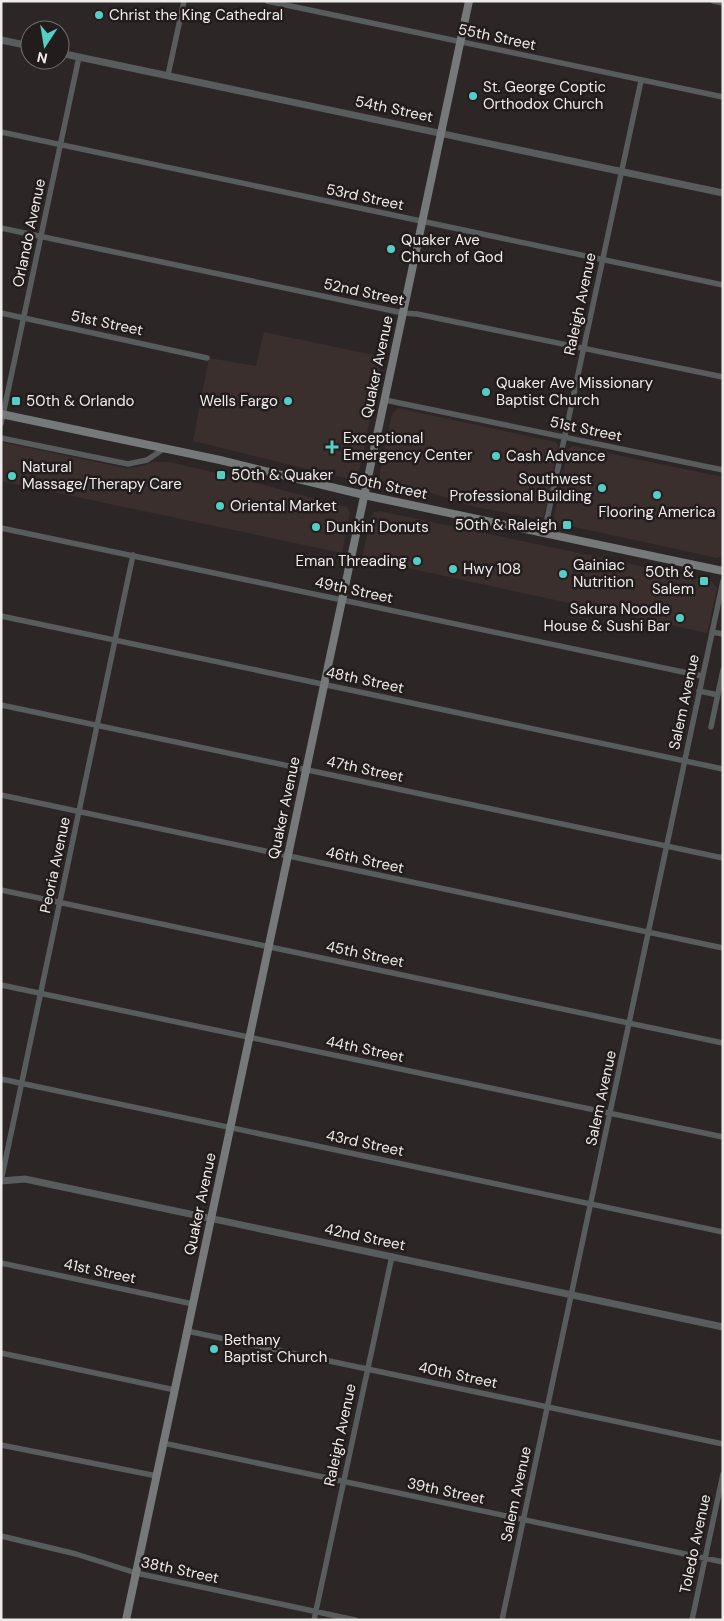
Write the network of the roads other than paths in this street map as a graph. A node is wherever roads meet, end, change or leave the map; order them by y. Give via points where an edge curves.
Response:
1 (184, 1) edge
2 (267, 1) edge
3 (469, 1) edge
4 (713, 1) edge
5 (723, 3) edge
6 (1, 40) edge
7 (460, 42) junction
8 (20, 44) edge
9 (70, 55) edge
10 (79, 57) junction
11 (168, 76) junction
12 (641, 80) junction
13 (723, 97) edge
14 (1, 132) edge
15 (441, 133) junction
16 (60, 145) junction
17 (621, 171) junction
18 (723, 193) edge
19 (422, 222) junction
20 (1, 228) edge
21 (41, 236) junction
22 (602, 260) junction
23 (723, 286) edge
24 (1, 313) edge
25 (403, 313) junction
26 (24, 318) junction
27 (584, 349) junction
28 (207, 358) dead end
29 (723, 377) edge
30 (385, 400) junction
31 (2, 414) edge
32 (1, 424) edge
33 (565, 437) junction
34 (1, 438) edge
35 (165, 448) junction
36 (723, 470) edge
37 (364, 495) junction
38 (1, 528) edge
39 (544, 533) junction
40 (133, 556) junction
41 (723, 571) edge
42 (723, 582) edge
43 (342, 600) junction
44 (1, 616) edge
45 (712, 632) junction
46 (723, 634) edge
47 (115, 640) junction
48 (723, 670) edge
49 (702, 676) junction
50 (324, 685) junction
51 (699, 691) junction
52 (718, 695) junction
53 (1, 705) edge
54 (98, 725) junction
55 (711, 727) dead end
56 (685, 761) junction
57 (306, 769) junction
58 (723, 769) edge
59 (1, 795) edge
60 (79, 812) junction
61 (667, 846) junction
62 (288, 856) junction
63 (723, 858) edge
64 (1, 890) edge
65 (59, 902) junction
66 (649, 932) junction
67 (268, 946) junction
68 (723, 948) edge
69 (1, 984) edge
70 (40, 993) junction
71 (630, 1023) junction
72 (250, 1037) junction
73 (723, 1043) edge
74 (1, 1079) edge
75 (21, 1083) junction
76 (610, 1114) junction
77 (230, 1128) junction
78 (723, 1137) edge
79 (1, 1181) edge
80 (591, 1204) junction
81 (211, 1218) junction
82 (723, 1232) edge
83 (392, 1256) junction
84 (1, 1263) edge
85 (572, 1294) junction
86 (193, 1304) junction
87 (723, 1326) edge
88 (187, 1331) junction
89 (1, 1354) edge
90 (368, 1369) junction
91 (175, 1390) junction
92 (548, 1407) junction
93 (164, 1443) junction
94 (723, 1444) edge
95 (1, 1445) edge
96 (723, 1474) edge
97 (157, 1476) junction
98 (343, 1482) junction
99 (524, 1520) junction
100 (1, 1536) edge
101 (705, 1558) junction
102 (723, 1562) edge
103 (136, 1573) junction
104 (316, 1611) junction
105 (126, 1620) edge
106 (314, 1620) edge
107 (355, 1620) edge
108 (502, 1620) edge
109 (692, 1620) edge

1 - 11 street
2 - 7 street, 55th Street
3 - 7 main road, Quaker Avenue
4 - 5 street
6 - 8 street
7 - 12 street, 55th Street
7 - 15 main road, Quaker Avenue
9 - 10 street, 54th Street
10 - 11 street, 54th Street
10 - 16 street, Orlando Avenue
11 - 15 street, 54th Street
12 - 13 street, 55th Street
12 - 17 street, Raleigh Avenue
14 - 16 street, 53rd Street
15 - 17 street, 54th Street
15 - 19 main road, Quaker Avenue
16 - 19 street, 53rd Street
16 - 21 street, Orlando Avenue
17 - 18 street, 54th Street
17 - 22 street, Raleigh Avenue
19 - 22 street, 53rd Street
19 - 25 main road, Quaker Avenue
20 - 21 street, 52nd Street
21 - 25 street, 52nd Street
21 - 26 street, Orlando Avenue
22 - 23 street, 53rd Street
22 - 27 street, Raleigh Avenue
24 - 26 street, 51st Street
25 - 27 street, 52nd Street
25 - 30 main road, Quaker Avenue
26 - 28 street, 51st Street
26 - 31 street, Orlando Avenue
27 - 29 street, 52nd Street
27 - 33 street, Raleigh Avenue
30 - 33 street, 51st Street
30 - 37 main road, Quaker Avenue
31 - 32 street, Orlando Avenue
31 - 35 main road, 50th Street
33 - 36 street, 51st Street
33 - 39 street, Raleigh Avenue
34 - 35 street via 128,464 146,460
35 - 37 main road, 50th Street
37 - 39 main road, 50th Street
37 - 43 main road, Quaker Avenue
38 - 40 street, 49th Street
39 - 41 main road, 50th Street
40 - 43 street, 49th Street
40 - 47 street, Peoria Avenue
42 - 45 street, Salem Avenue
43 - 49 street, 49th Street
43 - 50 main road, Quaker Avenue
44 - 47 street, 48th Street
45 - 46 street
45 - 49 street, Salem Avenue
47 - 50 street, 48th Street
47 - 54 street, Peoria Avenue
48 - 52 street
49 - 51 street, Salem Avenue
50 - 56 street, 48th Street
50 - 57 main road, Quaker Avenue
51 - 52 street
51 - 56 street, Salem Avenue
52 - 55 street
53 - 54 street, 47th Street
54 - 57 street, 47th Street
54 - 60 street, Peoria Avenue
56 - 58 street, 48th Street
56 - 61 street, Salem Avenue
57 - 61 street, 47th Street
57 - 62 main road, Quaker Avenue
59 - 60 street, 46th Street
60 - 62 street, 46th Street
60 - 65 street, Peoria Avenue
61 - 63 street, 47th Street
61 - 66 street, Salem Avenue
62 - 66 street, 46th Street
62 - 67 main road, Quaker Avenue
64 - 65 street, 45th Street
65 - 67 street, 45th Street
65 - 70 street, Peoria Avenue
66 - 68 street, 46th Street
66 - 71 street, Salem Avenue
67 - 71 street, 45th Street
67 - 72 main road, Quaker Avenue
69 - 70 street, 44th Street
70 - 72 street, 44th Street
70 - 75 street, Peoria Avenue
71 - 73 street, 45th Street
71 - 76 street, Salem Avenue
72 - 76 street, 44th Street
72 - 77 main road, Quaker Avenue
74 - 75 street, 43rd Street
75 - 77 street, 43rd Street
75 - 79 street, Peoria Avenue
76 - 78 street, 44th Street
76 - 80 street, Salem Avenue
77 - 80 street, 43rd Street
77 - 81 main road, Quaker Avenue
79 - 81 street, 42nd Street via 25,1179
80 - 82 street, 43rd Street
80 - 85 street, Salem Avenue
81 - 83 street, 42nd Street
81 - 86 main road, Quaker Avenue
83 - 85 street, 42nd Street
83 - 90 street, Raleigh Avenue
84 - 86 street, 41st Street
85 - 87 street, 42nd Street
85 - 92 street, Salem Avenue
86 - 88 main road, Quaker Avenue
88 - 90 street, 40th Street
88 - 91 main road, Quaker Avenue
89 - 91 street
90 - 92 street, 40th Street
90 - 98 street, Raleigh Avenue
91 - 93 main road, Quaker Avenue
92 - 94 street, 40th Street
92 - 99 street, Salem Avenue
93 - 97 main road, Quaker Avenue
93 - 98 street, 39th Street
95 - 97 street
96 - 101 street, Toledo Avenue
97 - 103 main road, Quaker Avenue
98 - 99 street, 39th Street
98 - 104 street, Raleigh Avenue
99 - 101 street, 39th Street
99 - 108 street, Salem Avenue
100 - 103 street, 38th Street
101 - 102 street, 39th Street
101 - 109 street, Toledo Avenue
103 - 104 street, 38th Street
103 - 105 main road, Quaker Avenue
104 - 106 street, Raleigh Avenue
104 - 107 street, 38th Street

